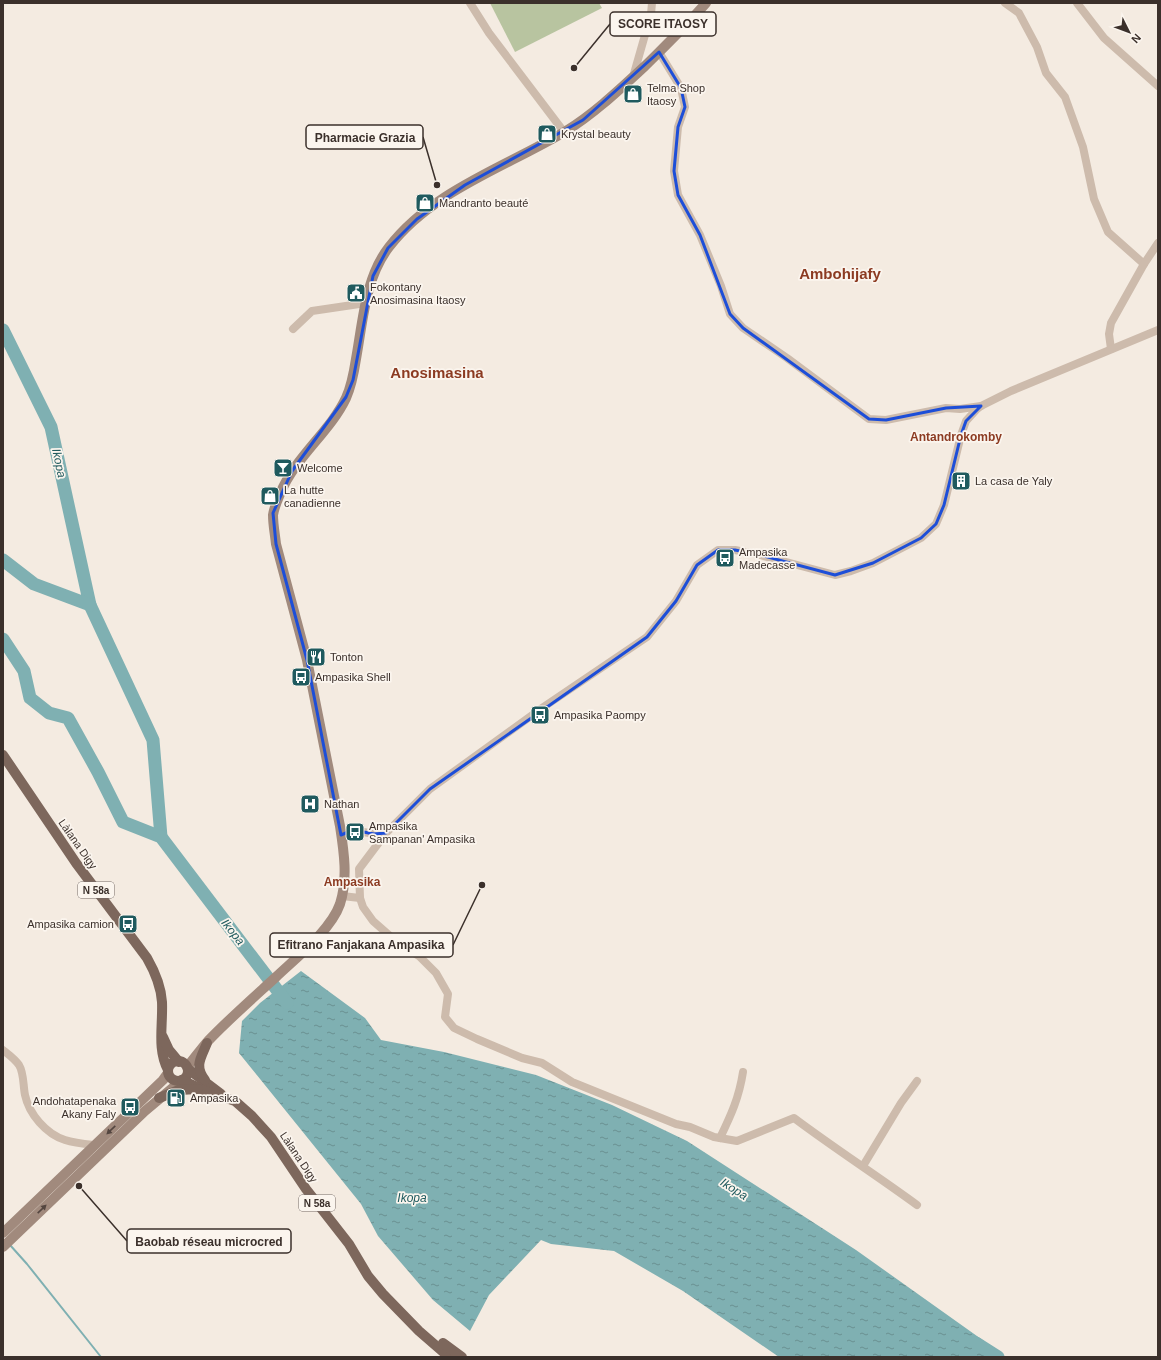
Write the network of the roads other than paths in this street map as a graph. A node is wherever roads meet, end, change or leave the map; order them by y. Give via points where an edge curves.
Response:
1 (470, 3) edge
2 (652, 3) edge
3 (706, 3) edge
4 (1004, 3) edge
5 (1077, 3) edge
6 (659, 52) junction
7 (633, 77) junction
8 (1158, 86) edge
9 (564, 132) junction
10 (1158, 243) edge
11 (1144, 264) junction
12 (366, 302) junction
13 (293, 329) dead end
14 (1158, 330) edge
15 (1111, 349) junction
16 (981, 406) junction
17 (3, 755) edge
18 (386, 833) junction
19 (341, 835) junction
20 (342, 896) junction
21 (360, 898) junction
22 (162, 1035) junction
23 (209, 1040) junction
24 (3, 1050) edge
25 (184, 1065) junction
26 (168, 1072) junction
27 (743, 1072) dead end
28 (182, 1080) junction
29 (917, 1081) dead end
30 (203, 1085) junction
31 (160, 1098) junction
32 (720, 1138) junction
33 (95, 1145) junction
34 (863, 1166) junction
35 (917, 1204) dead end
36 (6, 1231) edge
37 (3, 1247) edge
38 (402, 1314) junction
39 (449, 1357) edge
40 (462, 1357) edge

1 - 9 street via 489,33
2 - 7 street
3 - 6 street
4 - 11 street via 1019,13 1037,47 1046,73 1065,97 1083,147 1094,199 1108,232
5 - 8 street via 1104,38
6 - 7 street
6 - 16 street via 681,88 685,107 678,127 674,171 678,195 700,235 730,314 743,328 869,419 886,420 946,408
7 - 9 street via 583,120
9 - 12 street via 465,185 417,219 388,248 373,276
10 - 11 street
11 - 15 street via 1111,323
12 - 13 street via 312,311
12 - 19 street via 352,380 346,398 292,471 283,486 273,513 276,544 307,660
14 - 15 street
15 - 16 street
16 - 18 street via 966,421 961,434 944,506 936,524 921,538 873,563 835,575 760,555 735,550 718,550 697,564 676,601 647,637 542,708 430,789
17 - 22 main road, Làlana Digy / N 58a via 76,863 155,972 162,1002
18 - 19 street via 374,834 353,830
18 - 21 street via 359,869
19 - 20 street via 344,867
20 - 21 street
20 - 23 street via 332,919 317,938
21 - 32 street via 373,921 398,943 419,956 436,973 448,994 445,1017 454,1028 522,1058 542,1063 572,1082 676,1124
22 - 25 main road, N 58a via 169,1050
22 - 26 main road, N 58a via 162,1052
23 - 25 street
23 - 30 main road via 199,1064
24 - 33 street via 19,1065 29,1108 40,1123 64,1140
25 - 26 main road via 172,1064
25 - 28 main road via 187,1076
25 - 30 main road, N 58a
26 - 28 main road via 174,1080
26 -> 33 street via 163,1080
27 - 32 street via 732,1114
28 - 30 main road, N 58a
28 - 31 street
29 - 34 street via 901,1102
30 - 31 main road via 179,1090
30 - 38 main road, Làlana Digy / N 58a via 235,1101 252,1116 349,1244 368,1276
36 -> 31 street
32 - 34 street via 737,1141 794,1118
33 - 36 street
34 - 35 street
36 - 37 street
38 - 39 main road, Làlana Digy / N 58a
38 - 40 main road, Làlana Digy / N 58a

